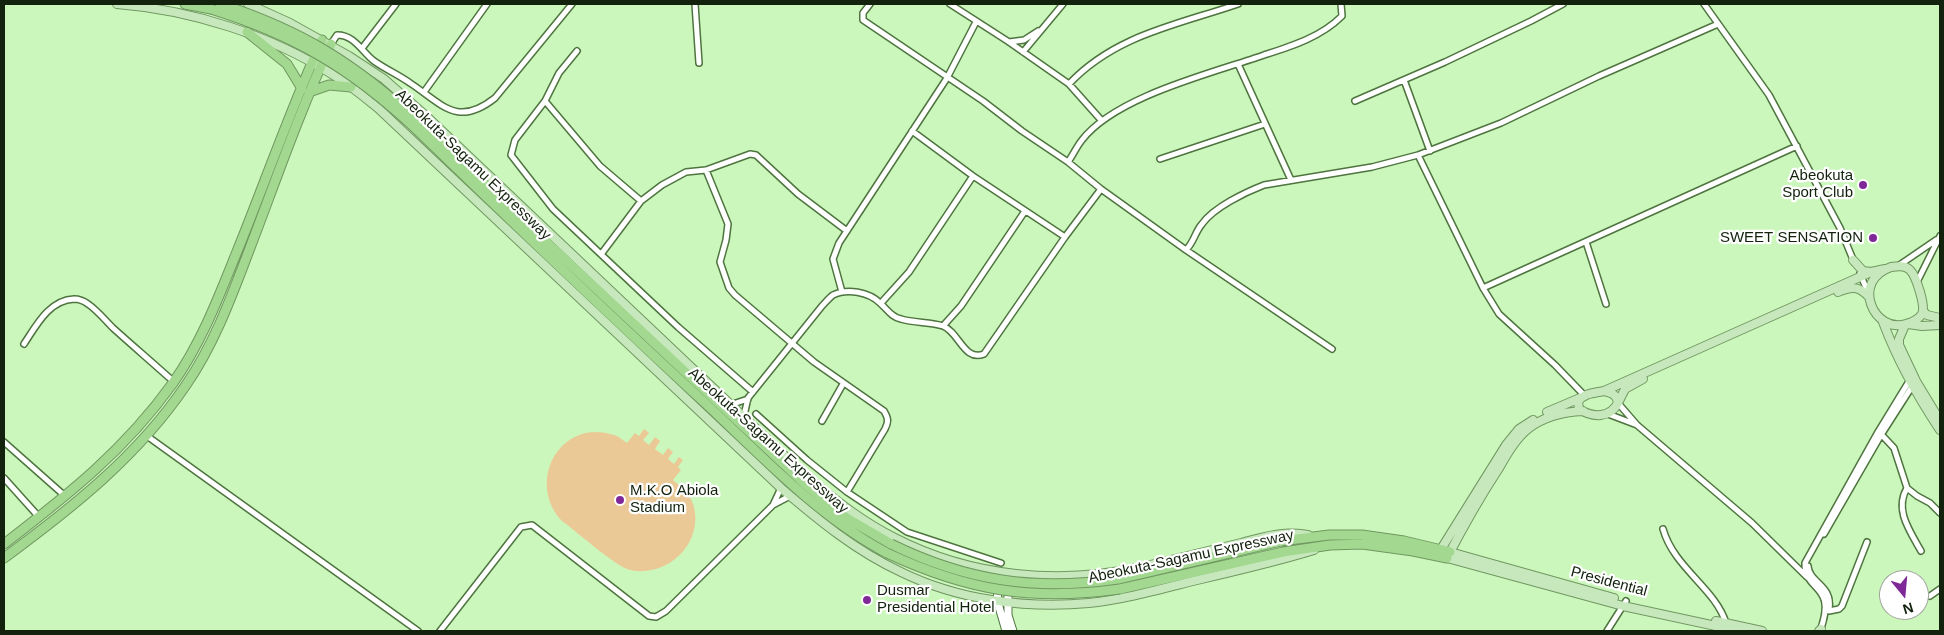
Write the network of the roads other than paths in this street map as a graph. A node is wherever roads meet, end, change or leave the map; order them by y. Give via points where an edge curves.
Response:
1 (117, 4) edge
2 (185, 4) edge
3 (220, 4) edge
4 (248, 4) edge
5 (396, 4) edge
6 (487, 4) edge
7 (572, 4) edge
8 (695, 4) edge
9 (870, 4) edge
10 (950, 4) edge
11 (1063, 4) edge
12 (1238, 4) edge
13 (1341, 4) edge
14 (1563, 4) edge
15 (1704, 4) edge
16 (976, 22) junction
17 (1718, 24) junction
18 (1046, 25) junction
19 (247, 32) junction
20 (327, 42) junction
21 (1010, 42) junction
22 (363, 47) junction
23 (577, 51) dead end
24 (1023, 52) junction
25 (699, 62) dead end
26 (1238, 64) junction
27 (316, 65) junction
28 (947, 78) junction
29 (1404, 80) junction
30 (1069, 84) junction
31 (301, 87) junction
32 (351, 87) junction
33 (309, 92) junction
34 (424, 92) junction
35 (545, 101) junction
36 (1355, 101) dead end
37 (1102, 121) junction
38 (416, 124) junction
39 (1265, 124) junction
40 (912, 131) junction
41 (1797, 146) junction
42 (1430, 151) junction
43 (1418, 155) junction
44 (1160, 159) dead end
45 (1068, 162) junction
46 (706, 170) junction
47 (974, 176) junction
48 (1291, 180) junction
49 (1101, 189) junction
50 (641, 201) junction
51 (1026, 211) junction
52 (847, 231) junction
53 (1065, 236) junction
54 (1940, 237) edge
55 (1586, 242) junction
56 (1926, 248) junction
57 (1186, 250) junction
58 (1932, 252) junction
59 (602, 253) junction
60 (1854, 260) junction
61 (1897, 266) junction
62 (1885, 269) junction
63 (1871, 272) junction
64 (1861, 276) junction
65 (1917, 282) junction
66 (586, 286) junction
67 (1483, 288) junction
68 (842, 292) junction
69 (1868, 294) junction
70 (881, 303) junction
71 (1606, 304) dead end
72 (1923, 311) junction
73 (1940, 318) edge
74 (1883, 322) junction
75 (1907, 324) junction
76 (1940, 325) edge
77 (943, 326) junction
78 (791, 343) junction
79 (24, 344) dead end
80 (1332, 349) dead end
81 (183, 368) junction
82 (193, 374) junction
83 (1913, 381) junction
84 (174, 382) junction
85 (844, 384) junction
86 (1604, 391) junction
87 (754, 392) junction
88 (1582, 396) junction
89 (748, 398) junction
90 (1618, 403) junction
91 (730, 405) junction
92 (1583, 412) junction
93 (756, 414) dead end
94 (1608, 414) junction
95 (745, 419) junction
96 (822, 421) dead end
97 (1940, 421) edge
98 (1638, 425) junction
99 (1940, 430) edge
100 (1880, 433) junction
101 (147, 436) junction
102 (4, 442) edge
103 (4, 478) edge
104 (781, 488) junction
105 (1907, 488) junction
106 (847, 492) junction
107 (65, 496) junction
108 (790, 496) junction
109 (773, 505) junction
110 (1940, 513) edge
111 (39, 517) junction
112 (1663, 529) dead end
113 (1329, 535) junction
114 (1867, 542) dead end
115 (4, 544) edge
116 (1330, 545) junction
117 (889, 549) junction
118 (1921, 551) dead end
119 (1439, 552) junction
120 (1449, 555) junction
121 (4, 558) edge
122 (1001, 563) dead end
123 (1000, 572) junction
124 (1010, 574) junction
125 (1809, 579) junction
126 (1940, 589) edge
127 (1930, 596) dead end
128 (996, 600) junction
129 (1007, 602) junction
130 (1624, 604) junction
131 (1829, 610) junction
132 (1726, 623) junction
133 (418, 631) edge
134 (440, 631) edge
135 (1006, 631) edge
136 (1013, 631) edge
137 (1607, 631) edge
138 (1739, 631) edge
139 (1762, 631) edge
140 (1822, 631) edge

1 - 19 main road via 173,11
2 - 38 highway, Abeokuta-Sagamu Expressway, bridge via 211,9 285,36 326,58
3 - 38 highway, Abeokuta-Sagamu Expressway, bridge via 288,30 344,61 380,87
4 - 20 main road
5 - 22 street
6 - 34 street
7 - 34 street via 507,84 484,107 452,111
8 - 25 street
9 - 28 street via 862,13 863,20
10 - 16 street
11 - 18 street
12 - 30 street via 1133,39 1104,54
13 - 26 street via 1342,16 1326,30 1295,45
14 - 29 street
15 - 17 street
16 - 21 street
16 - 28 street
17 - 41 street via 1769,95
17 - 42 street via 1500,123
18 - 21 street via 1024,40
18 - 24 street
19 - 27 main road
19 - 31 highway via 287,64
20 - 22 street via 343,35
20 - 27 highway
20 - 66 main road via 384,79 411,103
21 - 24 street
22 - 34 street via 373,60
23 - 35 street via 559,73
24 - 30 street
26 - 37 street via 1170,86
26 - 39 street
27 - 31 highway
27 - 32 main road
27 - 33 highway
28 - 40 street
28 - 45 street
29 - 36 street
29 - 42 street
30 - 37 street
31 - 81 highway via 212,318
32 - 33 highway via 329,85
32 - 66 main road
33 - 82 highway via 222,320
35 - 50 street via 600,166
35 - 59 street via 515,140 511,155 553,208
37 - 45 street via 1082,139
38 - 66 highway, Abeokuta-Sagamu Expressway
39 - 44 street
39 - 48 street
40 - 47 street
40 - 52 street
41 - 55 street
41 - 60 street
42 - 43 street
43 - 48 street via 1372,167
43 - 67 street
45 - 49 street
46 - 50 street via 686,172
46 - 52 street via 741,156 756,155 798,194
46 - 78 street via 728,224 720,262 729,288
47 - 51 street
47 - 70 street via 909,272
48 - 57 street via 1248,191 1217,211 1202,223
49 - 53 street
49 - 57 street
50 - 59 street
51 - 53 street
51 - 77 street via 961,306
52 - 68 street via 833,259
53 - 77 street via 984,354 971,354
54 - 56 street
54 - 58 street
55 - 67 street
55 - 71 street
56 - 58 street
56 - 61 street
57 - 80 street
58 - 65 street
59 - 87 street via 678,327
60 - 63 main road via 1863,271
60 - 64 street
61 - 62 main road
61 - 65 main road via 1908,269
62 - 63 main road
62 - 69 main road via 1873,278
63 - 64 main road
64 - 69 street
64 - 86 main road
65 - 72 main road
66 - 91 main road
66 - 104 main road
66 - 117 highway, Abeokuta-Sagamu Expressway via 820,509 850,531
67 - 88 street via 1499,314 1555,365
68 - 70 street via 861,293
68 - 78 street via 822,306
69 - 74 main road
69 - 90 main road via 1860,288 1846,288 1639,381 1625,389
70 - 77 street via 900,319
72 - 73 main road
72 - 75 main road
74 - 75 main road via 1894,326
74 - 83 main road via 1896,356
75 - 76 main road
75 - 83 main road via 1899,345
78 - 85 street
78 - 87 street
79 - 84 street via 40,318 50,310 62,302 82,300
81 - 82 highway
81 - 84 highway
82 - 101 highway
83 - 97 main road
83 - 99 main road
83 - 100 street
84 - 107 highway via 138,428
85 - 96 street
85 - 106 street via 884,411 888,422
86 - 88 main road
86 - 90 main road via 1613,393
87 - 89 street
88 - 92 main road via 1578,405
88 - 119 main road via 1535,418 1512,436
89 - 91 street
89 - 95 street
90 - 94 main road
90 - 98 street
91 - 95 main road
92 - 94 main road
92 - 120 main road via 1558,413 1523,433 1477,502
93 - 106 street
94 - 98 street
95 - 123 main road via 808,478 863,520 924,551
98 - 125 street via 1752,523
100 - 105 street via 1894,448
100 - 125 street via 1808,554 1805,568
100 - 131 street via 1808,562 1810,574 1828,594
101 - 121 highway via 83,497
101 - 133 street
102 - 107 street
103 - 111 street
104 - 108 main road
104 - 109 street
105 - 110 street
105 - 118 street via 1901,505
106 - 122 street via 907,532
107 - 111 highway
108 - 109 street
108 - 128 main road via 830,529 902,573 942,588
109 - 134 street via 666,611 656,617 649,616 532,524 521,527
111 - 115 highway
112 - 132 street via 1671,549 1720,610
113 - 117 highway, Abeokuta-Sagamu Expressway, bridge via 1281,541 1118,579 1066,585 1003,581
113 - 119 highway, Abeokuta-Sagamu Expressway via 1362,534 1404,541
113 - 124 main road via 1281,534 1101,574 1065,577
114 - 131 street via 1842,606
116 - 117 highway, Abeokuta-Sagamu Expressway, bridge via 1283,552 1120,588 1067,595 1002,591 937,574
116 - 119 highway, Abeokuta-Sagamu Expressway via 1362,544
116 - 129 main road via 1134,596 1055,605
119 - 120 highway, Abeokuta-Sagamu Expressway
120 - 130 main road
123 - 124 main road
123 - 128 main road
124 - 129 main road
125 - 140 street via 1822,592 1826,603
126 - 127 street
128 - 129 main road
128 - 135 main road
129 - 136 main road
130 - 132 main road, Presidential
130 - 137 street
130 - 138 main road
131 - 140 street
132 - 139 main road, Presidential

